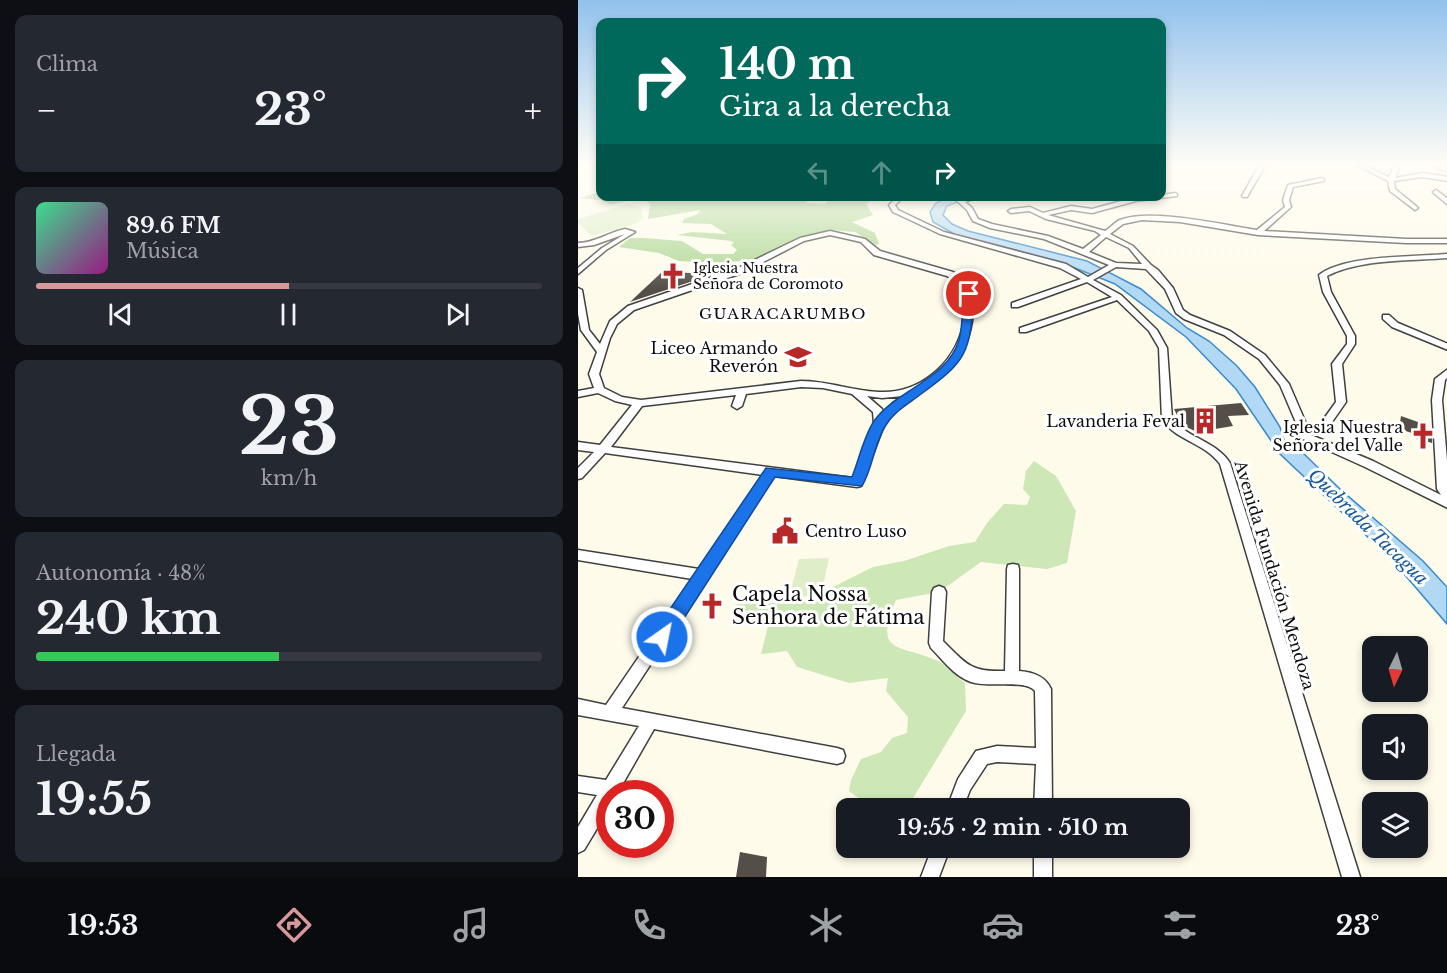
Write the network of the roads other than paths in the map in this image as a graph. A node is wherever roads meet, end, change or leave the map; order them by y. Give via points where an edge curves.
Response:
1 (892, 207) edge
2 (967, 207) edge
3 (1107, 207) edge
4 (1289, 207) edge
5 (1011, 211) dead end
6 (1045, 214) junction
7 (1258, 233) junction
8 (1108, 234) junction
9 (1448, 241) edge
10 (578, 245) edge
11 (1083, 253) junction
12 (1448, 256) edge
13 (1115, 266) junction
14 (1148, 267) junction
15 (578, 272) edge
16 (1092, 278) junction
17 (578, 290) edge
18 (1118, 297) junction
19 (1015, 305) dead end
20 (1386, 317) dead end
21 (1023, 330) dead end
22 (1448, 347) edge
23 (601, 352) junction
24 (1448, 372) edge
25 (924, 386) junction
26 (852, 389) junction
27 (600, 390) junction
28 (742, 392) junction
29 (578, 394) edge
30 (639, 403) junction
31 (737, 406) dead end
32 (1328, 420) dead end
33 (879, 424) junction
34 (578, 446) edge
35 (602, 450) junction
36 (771, 472) junction
37 (578, 475) edge
38 (1448, 498) edge
39 (1448, 504) edge
40 (578, 555) edge
41 (1013, 570) dead end
42 (703, 575) junction
43 (939, 592) dead end
44 (1012, 679) junction
45 (578, 707) edge
46 (610, 713) junction
47 (651, 720) junction
48 (837, 756) dead end
49 (1044, 756) junction
50 (614, 780) edge
51 (578, 784) edge
52 (596, 787) edge
53 (959, 798) edge
54 (1043, 798) edge
55 (596, 812) edge
56 (578, 844) edge
57 (937, 858) edge
58 (1043, 858) edge
59 (930, 877) edge
60 (1043, 877) edge
61 (1351, 877) edge

1 - 16 street, Avenida Fundación Mendoza via 938,232 1063,266
2 - 11 street via 975,220 990,226 1046,237
3 - 6 street
4 - 7 street
5 - 6 street via 1030,209
6 - 8 street
7 - 8 street via 1142,218 1121,222
7 - 9 street
8 - 11 street
8 - 14 street via 1131,247
10 - 15 street via 632,232 604,249
11 - 13 street
12 - 32 street via 1335,268 1323,275 1327,292 1351,336 1351,344 1337,364 1341,402
13 - 14 street
13 - 16 street
14 - 39 street via 1160,277 1179,311 1227,333 1262,357 1284,384 1307,437
16 - 18 street, Avenida Fundación Mendoza
16 - 19 street
17 - 23 street via 585,330
18 - 21 street
18 - 61 street, Avenida Fundación Mendoza via 1153,330 1163,348 1167,420 1182,434 1220,453 1225,463
20 - 22 street via 1395,325
23 - 25 street via 613,323 631,308 739,271 814,235 846,234 863,240 877,254 950,274 965,283 969,294 965,339 945,371
23 - 27 street via 594,374
24 - 38 street via 1440,379 1437,400 1443,489
25 - 26 street via 889,395
25 - 33 street via 896,405
26 - 28 street via 803,384
26 - 33 street via 878,411
27 - 29 street
27 - 30 street
28 - 30 street
28 - 31 street
30 - 35 street
33 - 36 street via 857,483
34 - 35 street
35 - 36 street
35 - 37 street
36 - 42 street
40 - 42 street
41 - 44 street
42 - 46 street
43 - 44 street via 936,643 972,676
44 - 49 street via 1032,677 1043,689
45 - 46 street
46 - 47 street
47 - 48 street
47 - 50 street
49 - 53 street via 982,757
49 - 54 street
51 - 52 street
55 - 56 street
57 - 59 street
58 - 60 street

